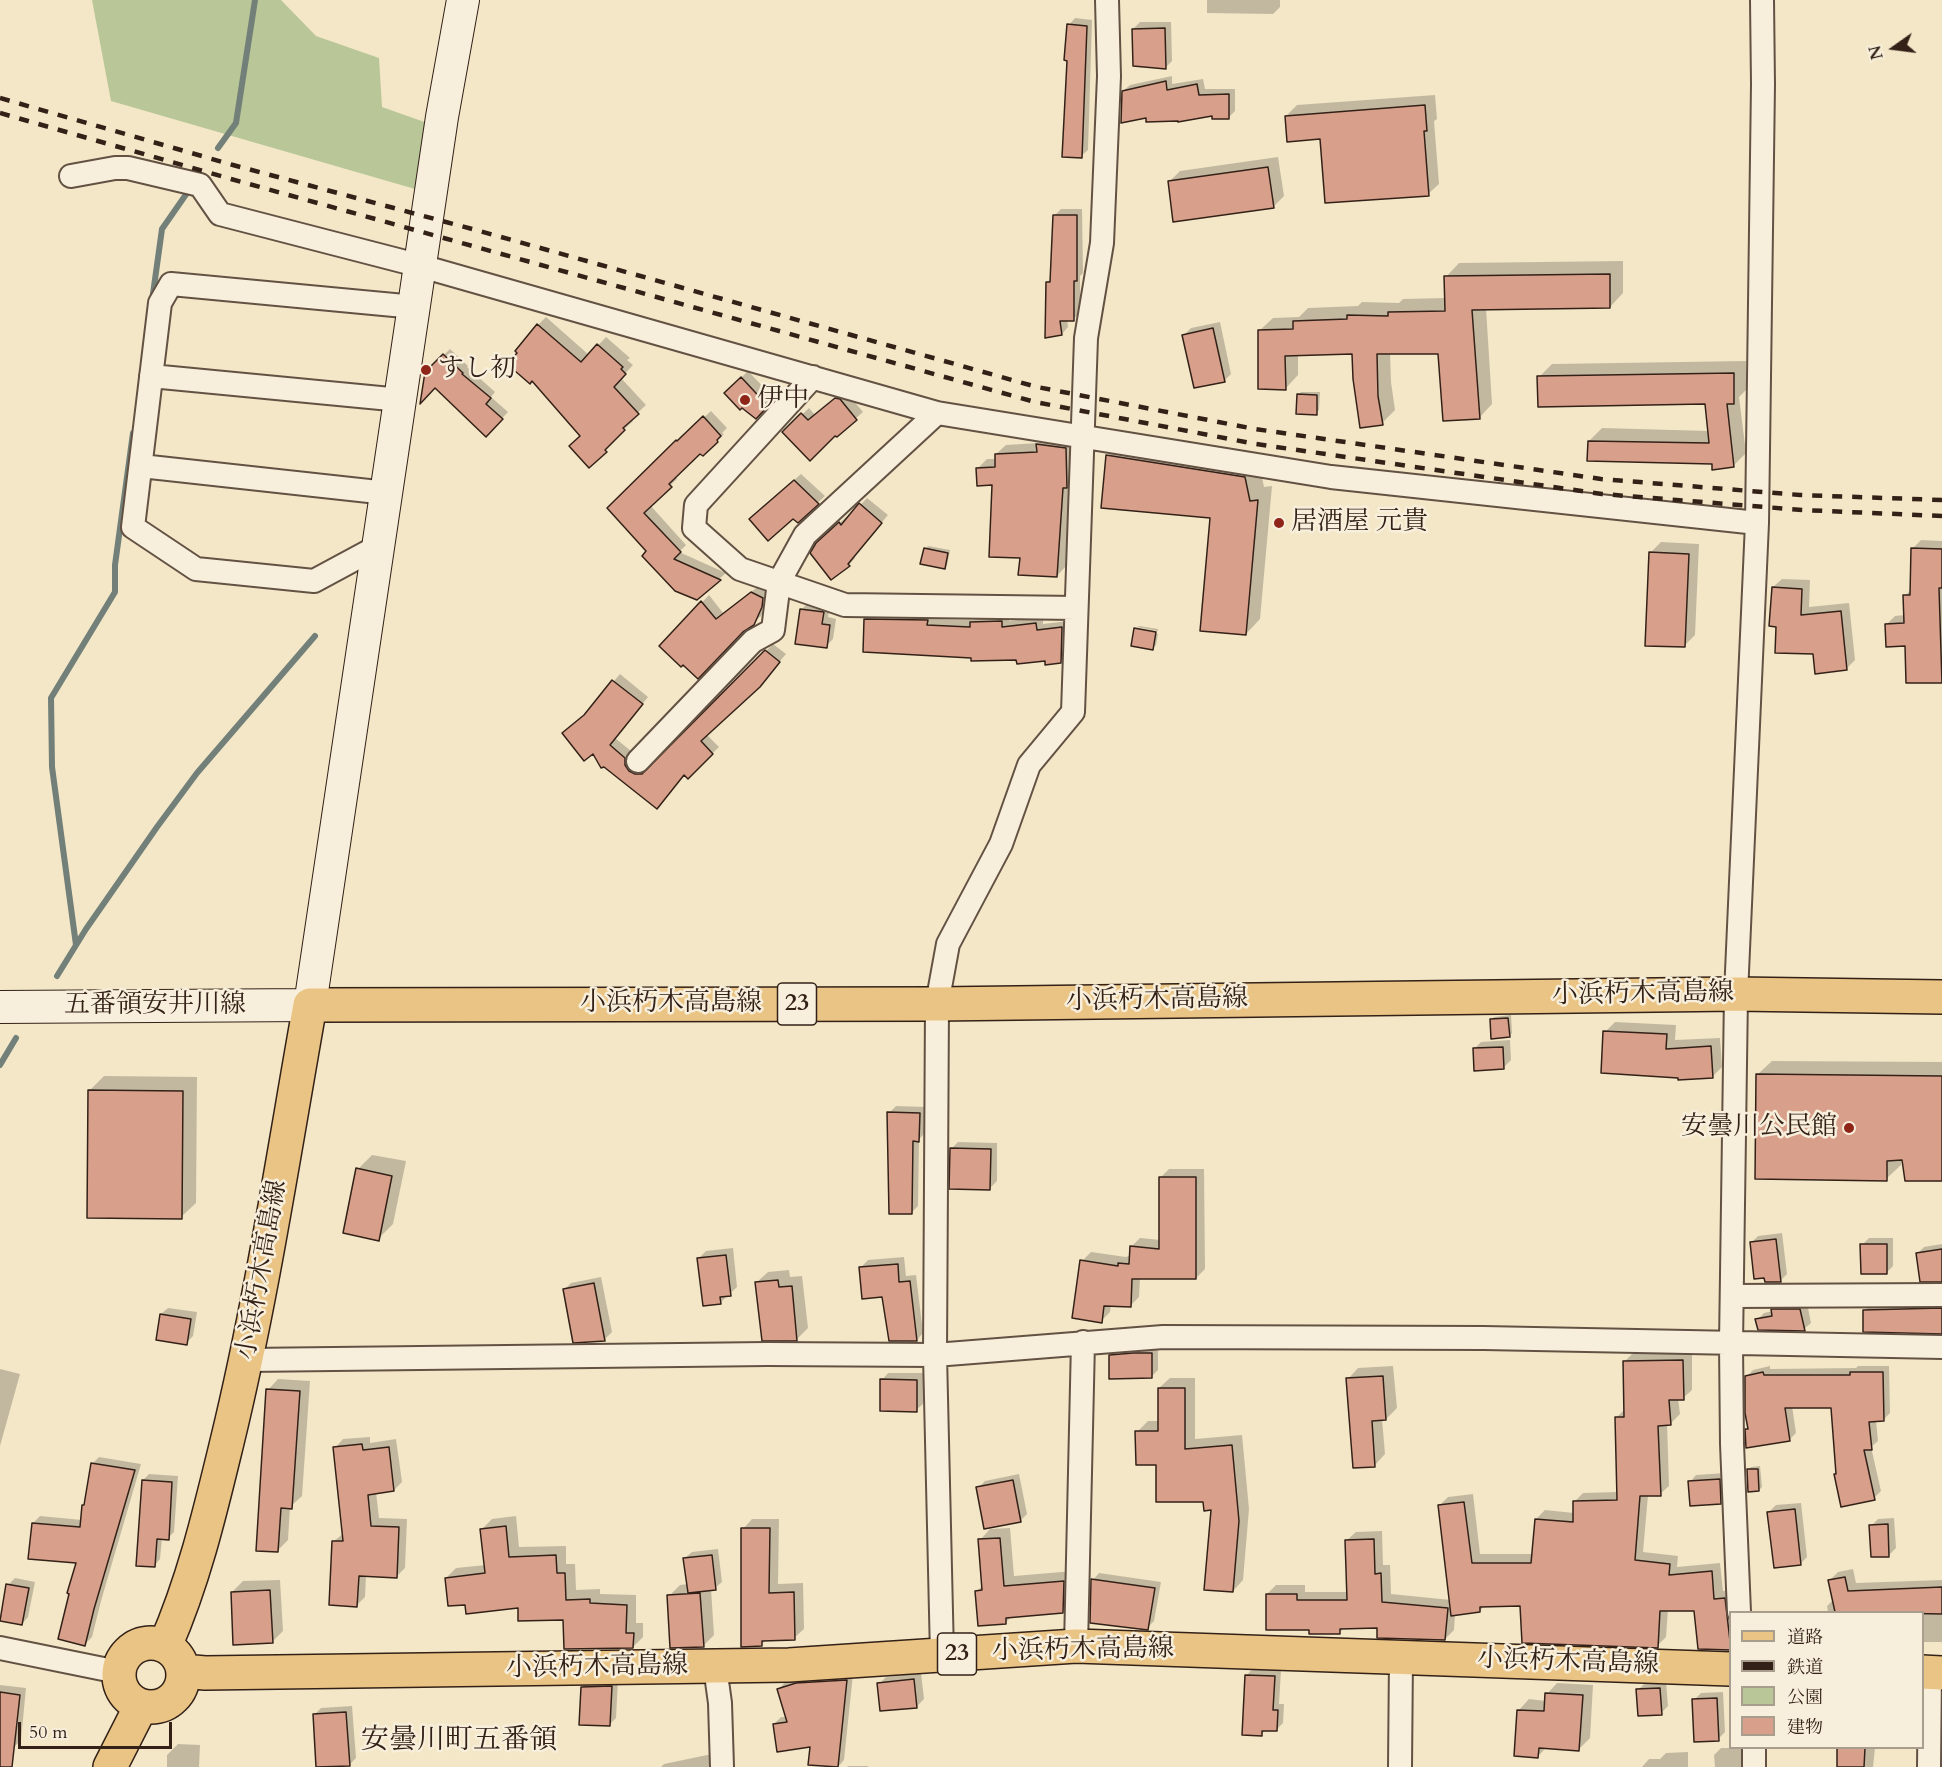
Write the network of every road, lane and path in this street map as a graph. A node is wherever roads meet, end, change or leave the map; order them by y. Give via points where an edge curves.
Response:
1 (463, 0) edge
2 (1107, 0) edge
3 (1762, 0) edge
4 (71, 176) dead end
5 (421, 266) junction
6 (415, 307) junction
7 (151, 375) junction
8 (813, 377) junction
9 (401, 400) junction
10 (937, 413) junction
11 (1083, 436) junction
12 (141, 466) junction
13 (387, 492) junction
14 (1757, 523) junction
15 (379, 546) junction
16 (779, 582) junction
17 (1076, 608) junction
18 (638, 761) dead end
19 (1736, 994) junction
20 (1942, 997) edge
21 (936, 1004) junction
22 (310, 1005) junction
23 (0, 1006) edge
24 (1942, 1295) edge
25 (1732, 1296) junction
26 (1083, 1342) junction
27 (1731, 1344) junction
28 (1942, 1347) edge
29 (935, 1355) junction
30 (247, 1360) junction
31 (1739, 1611) edge
32 (1076, 1646) junction
33 (0, 1648) edge
34 (942, 1655) junction
35 (174, 1658) junction
36 (1401, 1658) junction
37 (715, 1667) junction
38 (1729, 1669) edge
39 (118, 1672) junction
40 (1932, 1673) edge
41 (141, 1706) junction
42 (1754, 1749) edge
43 (110, 1767) edge
44 (722, 1767) edge
45 (1400, 1767) edge
46 (1754, 1767) edge
47 (1929, 1767) edge

1 - 5 street
2 - 11 street via 1102,243 1086,338
3 - 14 street
4 - 5 street via 128,168 200,185 220,214
5 - 6 street
5 - 8 street
6 - 7 street via 171,284 160,303
6 - 9 street
7 - 9 street
7 - 12 street
8 - 10 street
8 - 16 street via 696,505 694,528 740,569
9 - 13 street
10 - 11 street
10 - 16 street via 805,535
11 - 14 street via 1331,477
11 - 17 street
12 - 13 street
12 - 15 street via 133,527 196,569 315,580
13 - 15 street
14 - 19 street
15 - 22 street
16 - 17 street via 845,604
16 - 18 street via 773,630 753,641
17 - 21 street via 1073,712 1029,765 1001,844 948,944
19 - 20 main road, 小浜朽木高島線 / 23
19 - 21 main road, 小浜朽木高島線 / 23
19 - 25 street
21 - 22 main road, 小浜朽木高島線 / 23
21 - 29 street
22 - 23 street, 五番領安井川線
22 - 30 main road, 小浜朽木高島線
24 - 25 street
25 - 27 street
26 - 27 street via 1187,1337
26 - 29 street
26 - 32 street
27 - 28 street
27 - 31 street
29 - 30 street
29 - 34 street
30 - 35 main road, 小浜朽木高島線 via 203,1543 180,1612
32 - 34 main road, 小浜朽木高島線 / 23
32 - 36 main road, 小浜朽木高島線 / 23
33 - 39 street
34 - 37 main road, 小浜朽木高島線 / 23
35 - 37 main road, 小浜朽木高島線 / 23 via 205,1673
35 - 39 main road, 小浜朽木高島線 / 23 via 155,1642 145,1642 127,1653
35 - 41 main road, 小浜朽木高島線 via 183,1681 179,1691 163,1705
36 - 38 main road, 小浜朽木高島線 / 23
36 - 45 street
37 - 44 street
39 - 41 main road via 124,1693
40 - 47 street
41 - 43 main road
42 - 46 street

